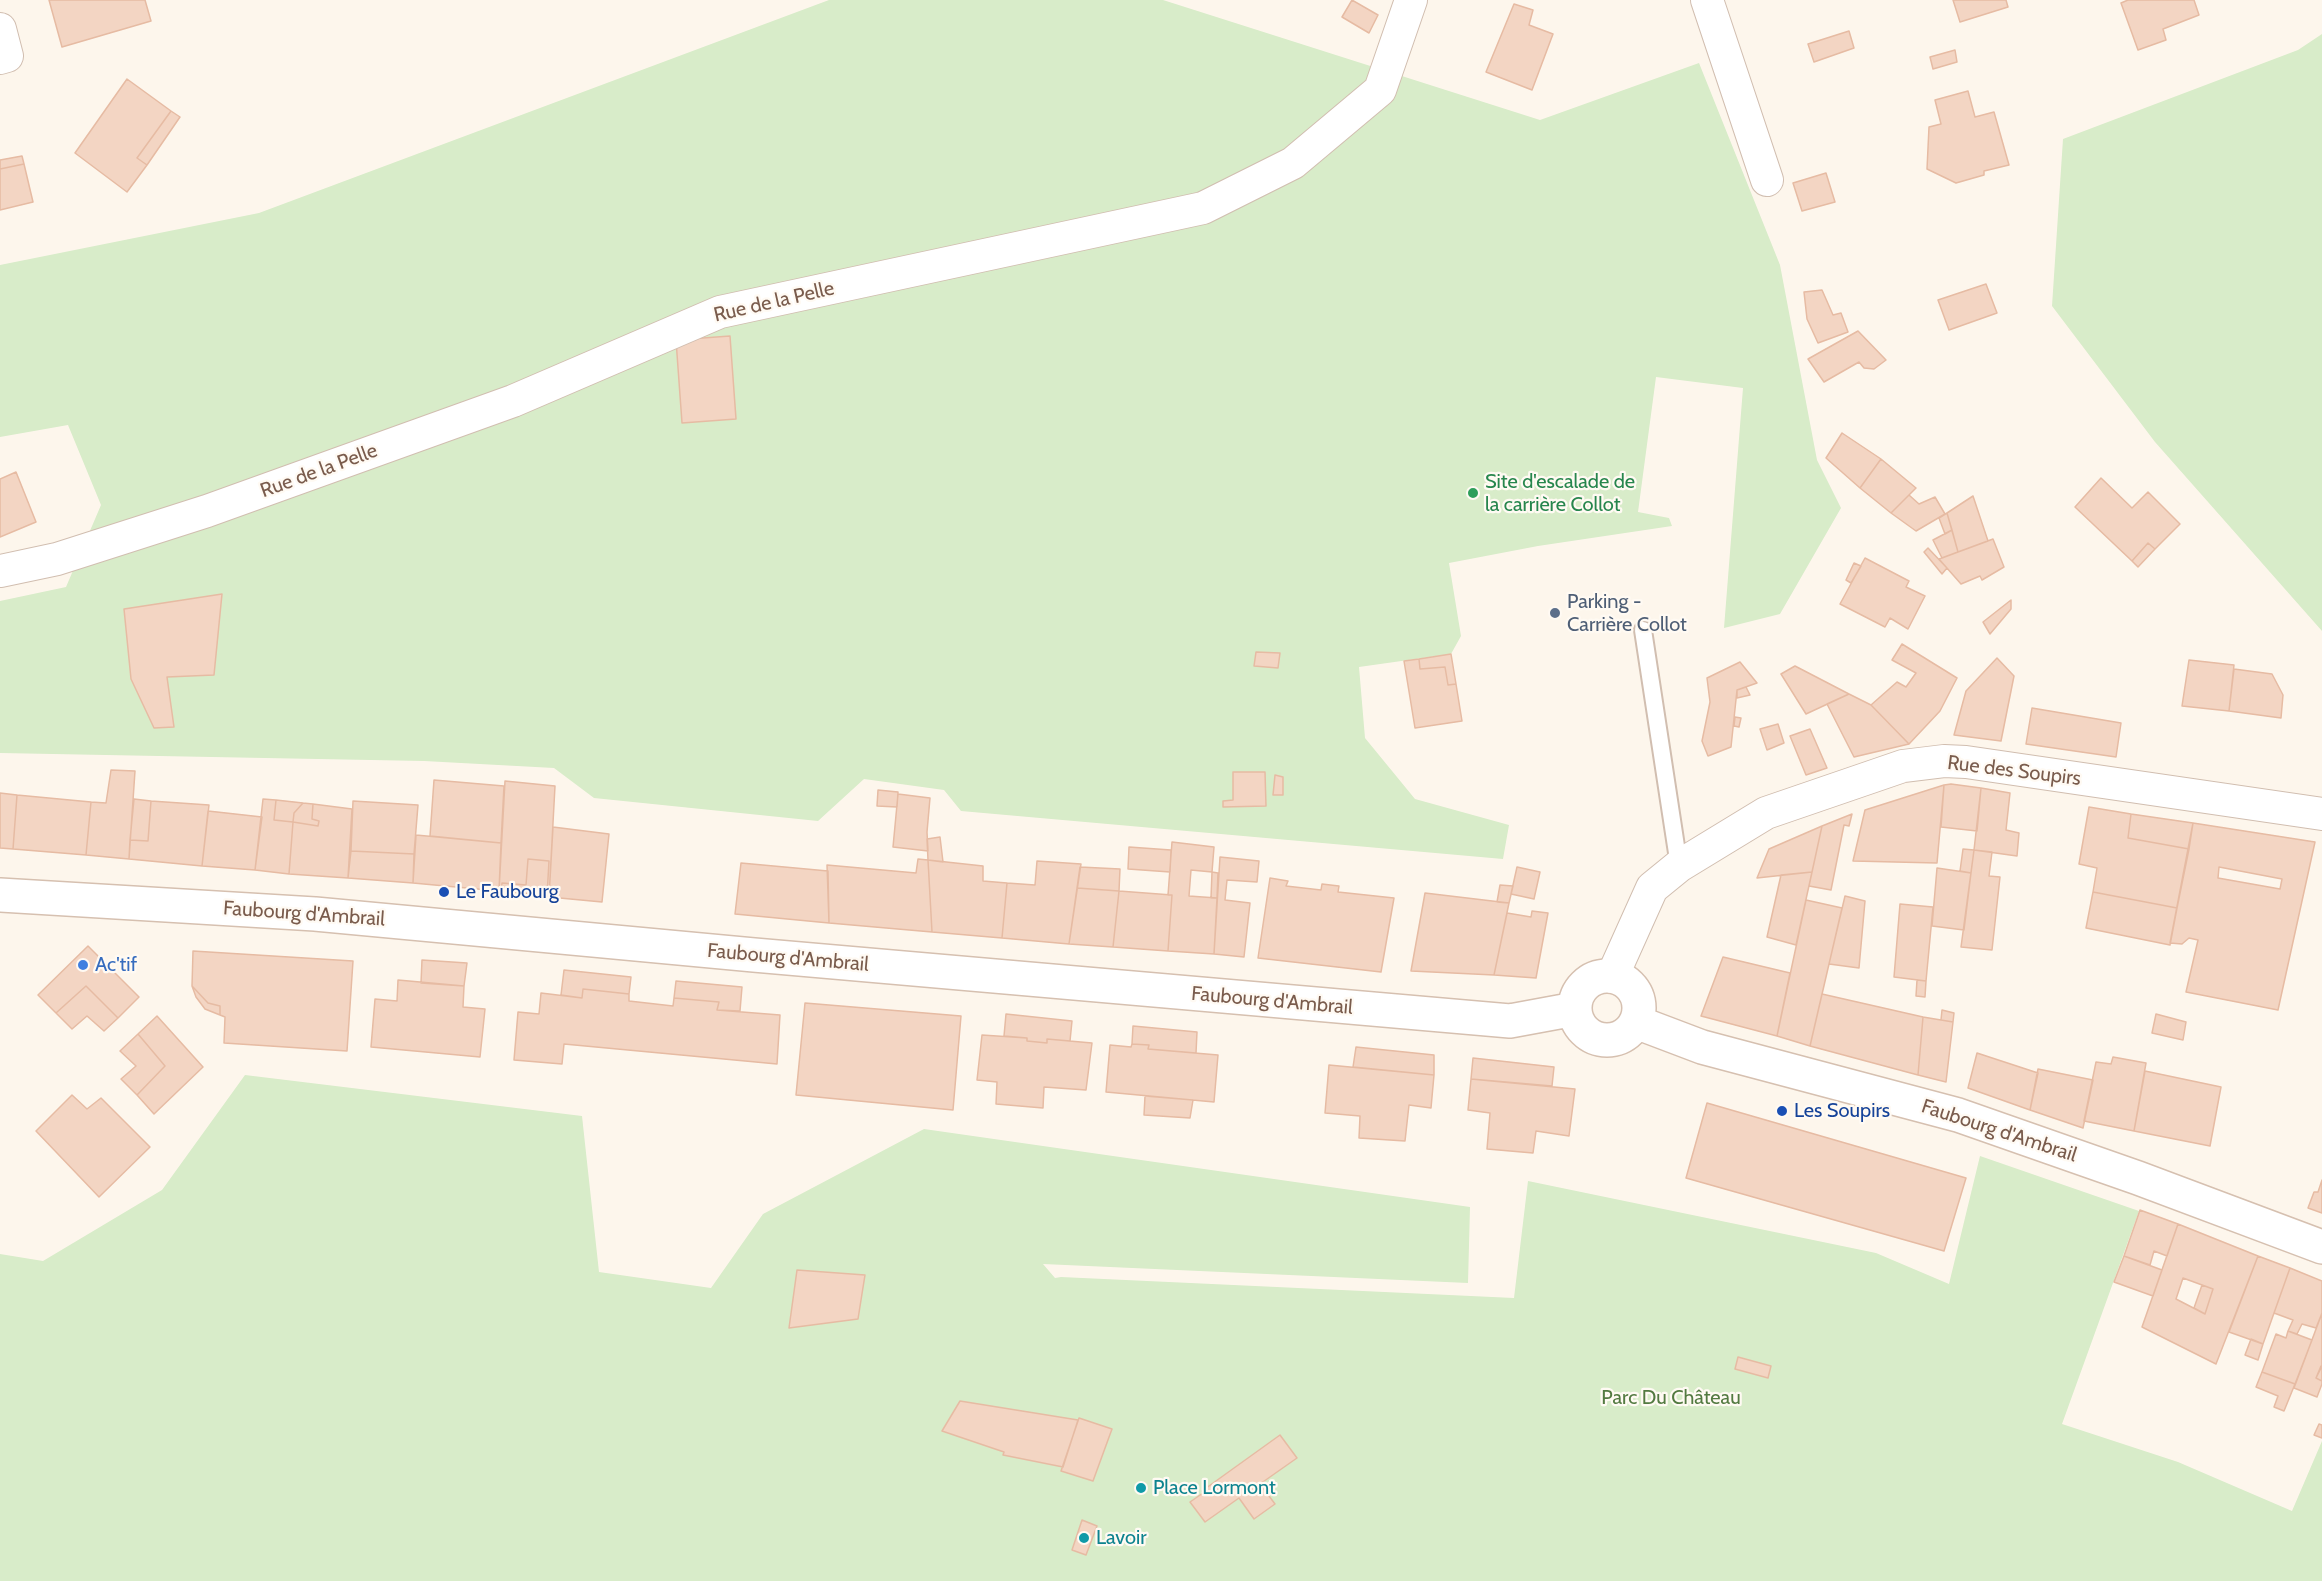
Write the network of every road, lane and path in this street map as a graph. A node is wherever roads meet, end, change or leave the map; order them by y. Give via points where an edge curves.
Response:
1 (1412, 0) edge
2 (1707, 0) edge
3 (0, 29) edge
4 (0, 58) edge
5 (1767, 180) dead end
6 (0, 571) edge
7 (1643, 630) dead end
8 (2322, 814) edge
9 (1679, 866) junction
10 (0, 895) edge
11 (1612, 977) junction
12 (1575, 1009) junction
13 (1636, 1022) junction
14 (2322, 1247) edge

1 - 6 street, Rue de la Pelle via 1380,90 1293,163 1203,208 720,312 513,401 218,508 57,560
2 - 5 street
3 - 4 street via 7,56
7 - 9 lane
8 - 9 street, Rue des Soupirs via 1944,761 1903,765 1766,813
9 - 11 street, Rue des Soupirs via 1652,888
10 - 12 main road, Faubourg d'Ambrail via 315,914 1510,1021
11 - 12 main road via 1591,981 1577,998
11 - 13 main road via 1626,982 1634,991 1639,1011
12 - 13 main road via 1585,1030 1601,1040 1622,1036
13 - 14 main road, Faubourg d'Ambrail via 1702,1047 1958,1115

